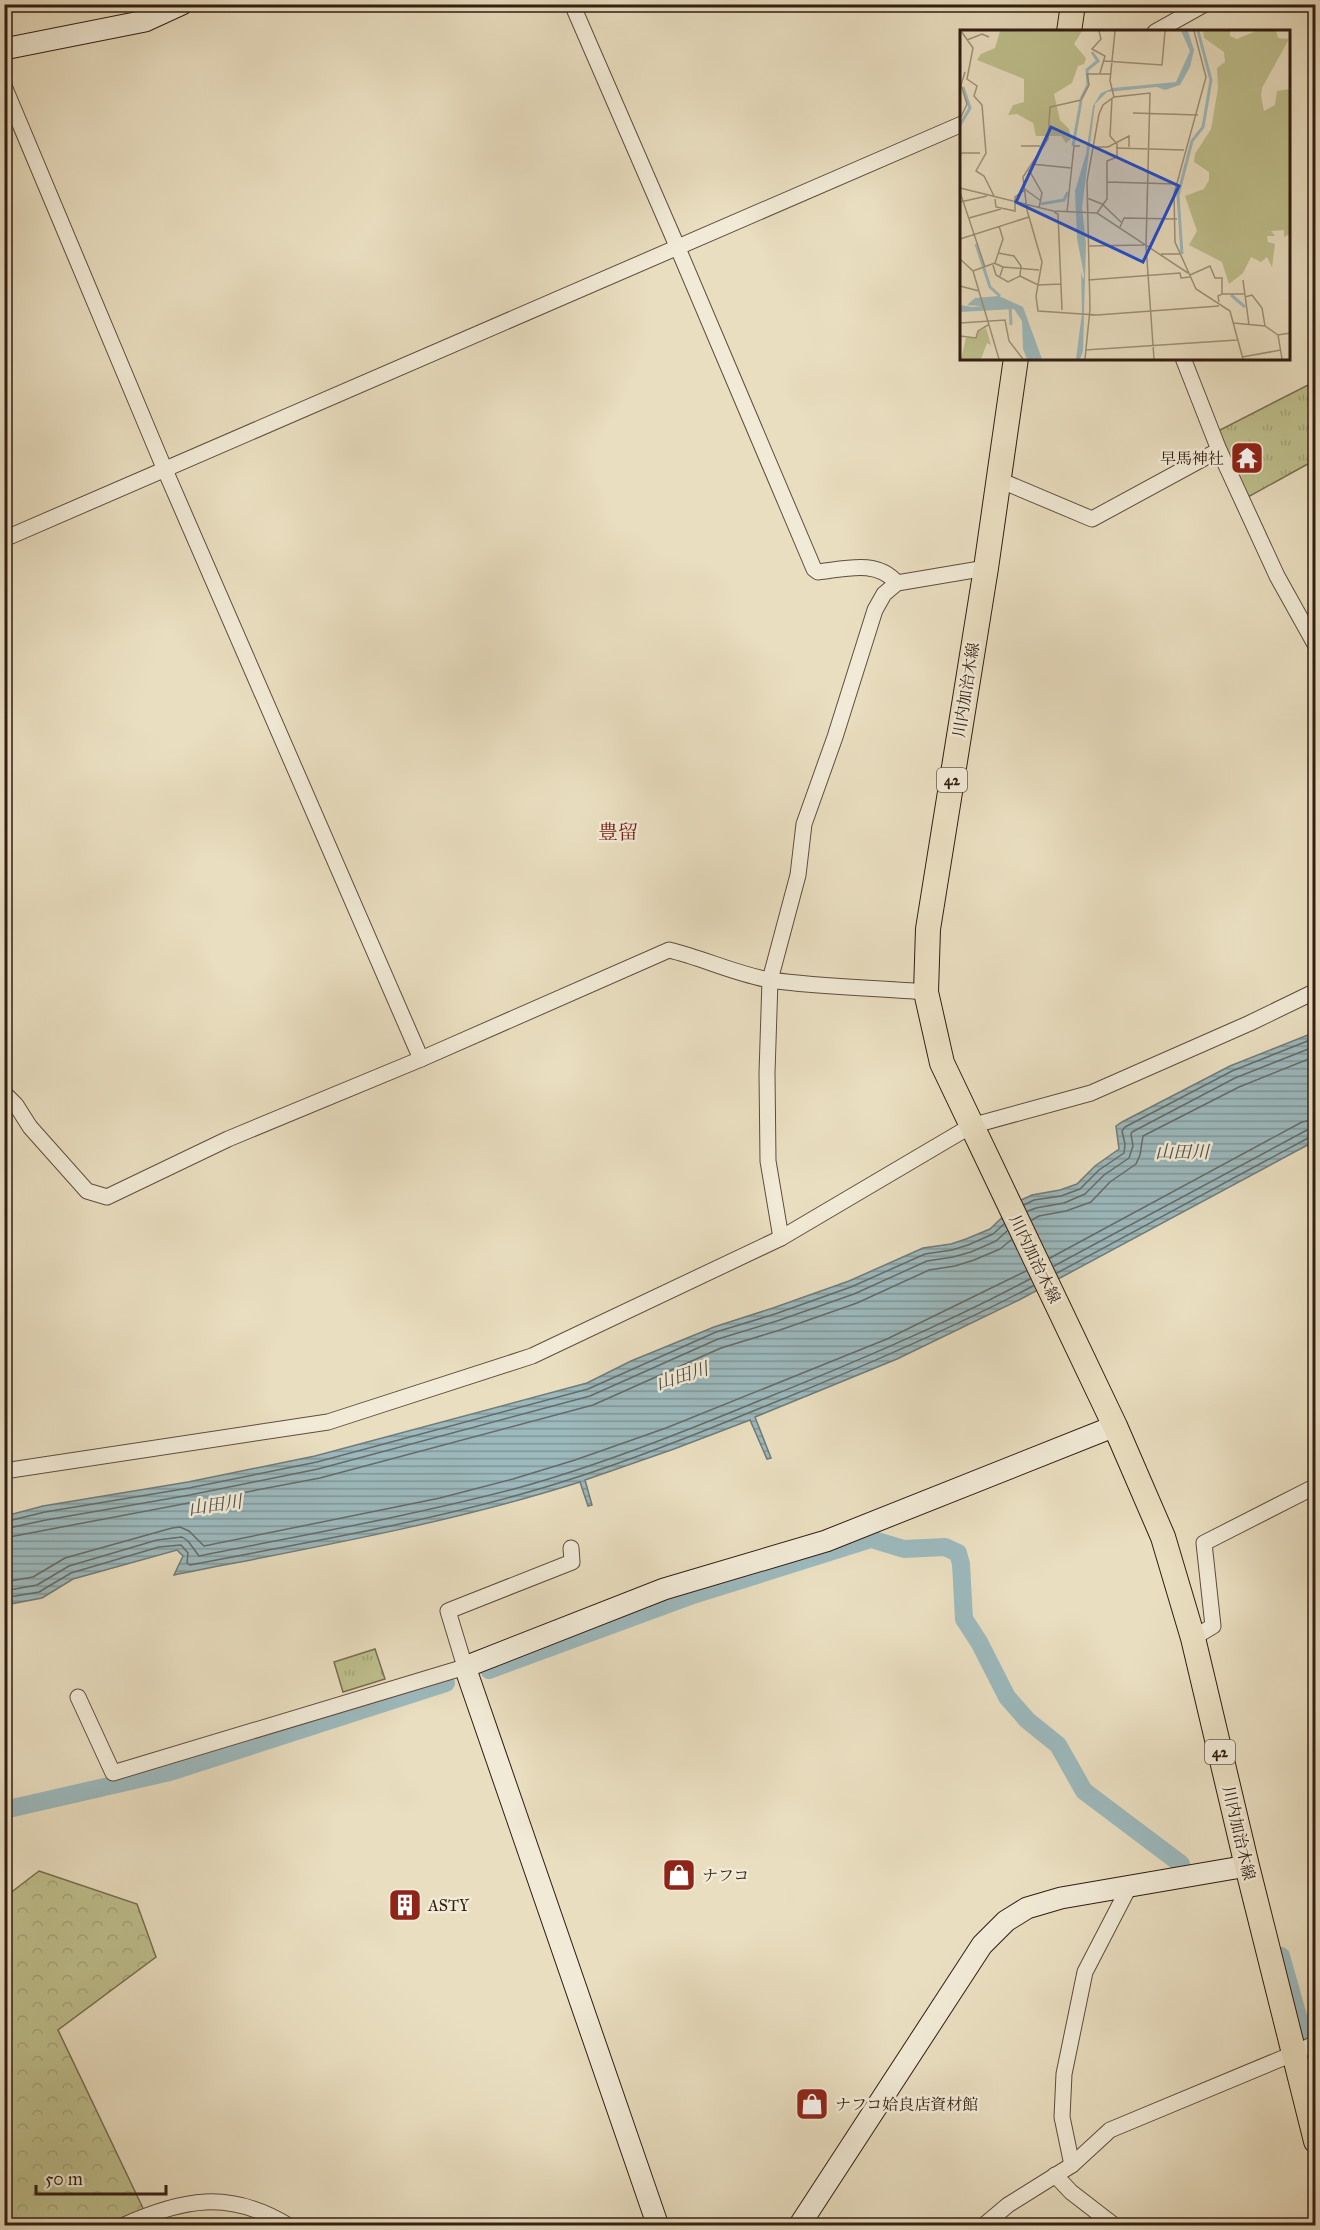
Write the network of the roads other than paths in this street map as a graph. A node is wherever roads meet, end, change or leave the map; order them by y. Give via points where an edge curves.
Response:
1 (182, 4) edge
2 (572, 4) edge
3 (1073, 4) edge
4 (1205, 4) edge
5 (1069, 30) edge
6 (1159, 30) edge
7 (4, 49) edge
8 (4, 86) edge
9 (960, 125) edge
10 (677, 246) junction
11 (1016, 360) edge
12 (1184, 360) edge
13 (1219, 450) junction
14 (165, 470) junction
15 (997, 479) junction
16 (4, 539) edge
17 (986, 568) junction
18 (897, 583) junction
19 (1316, 646) edge
20 (770, 980) junction
21 (1316, 991) edge
22 (926, 992) junction
23 (421, 1059) junction
24 (4, 1093) edge
25 (973, 1130) junction
26 (781, 1238) junction
27 (1115, 1426) junction
28 (4, 1471) edge
29 (1316, 1486) edge
30 (571, 1548) dead end
31 (1193, 1638) junction
32 (465, 1667) junction
33 (78, 1697) dead end
34 (1247, 1866) junction
35 (1129, 1887) junction
36 (1305, 2048) edge
37 (1316, 2141) edge
38 (1072, 2165) junction
39 (1055, 2175) junction
40 (122, 2226) edge
41 (289, 2226) edge
42 (658, 2226) edge
43 (799, 2226) edge
44 (983, 2226) edge
45 (1115, 2226) edge

1 - 7 street via 145,21
2 - 10 street
3 - 5 main road
4 - 6 street
8 - 14 street
9 - 10 street
10 - 14 street
10 - 18 street via 813,569 818,572 868,566 891,575
11 - 15 main road, 川内加治木線 / 42
12 - 13 street
13 - 15 street via 1092,519
13 - 19 street via 1277,576
14 - 16 street
14 - 23 street
15 - 17 main road, 川内加治木線 / 42
17 - 18 street
17 - 22 main road, 川内加治木線 / 42 via 928,928
18 - 20 street via 884,594 875,610 804,825 798,875
20 - 22 street
20 - 23 street via 669,950
20 - 26 street via 768,1161
21 - 25 street via 1090,1093
22 - 25 main road, 川内加治木線 / 42 via 942,1063
23 - 24 street via 228,1139 107,1197 87,1191
25 - 26 street
25 - 27 main road, 川内加治木線 / 42
26 - 28 street via 532,1356 328,1422
27 - 31 main road, 川内加治木線 / 42 via 1163,1537
27 - 32 street via 826,1541 664,1589
29 - 31 street via 1204,1543 1213,1626
30 - 32 street via 572,1562 448,1611
31 - 34 main road, 川内加治木線 / 42
32 - 33 street via 114,1773
32 - 42 street
34 - 35 street
34 - 36 main road, 川内加治木線 / 42
35 - 38 street via 1085,1972 1064,2074 1062,2116
35 - 43 street via 1027,1908 1006,1921 982,1945
36 - 37 main road, 川内加治木線 / 42
36 - 38 street via 1110,2130
38 - 39 street
39 - 44 street
39 - 45 street
40 - 41 street via 176,2205 204,2200 235,2203 269,2213

